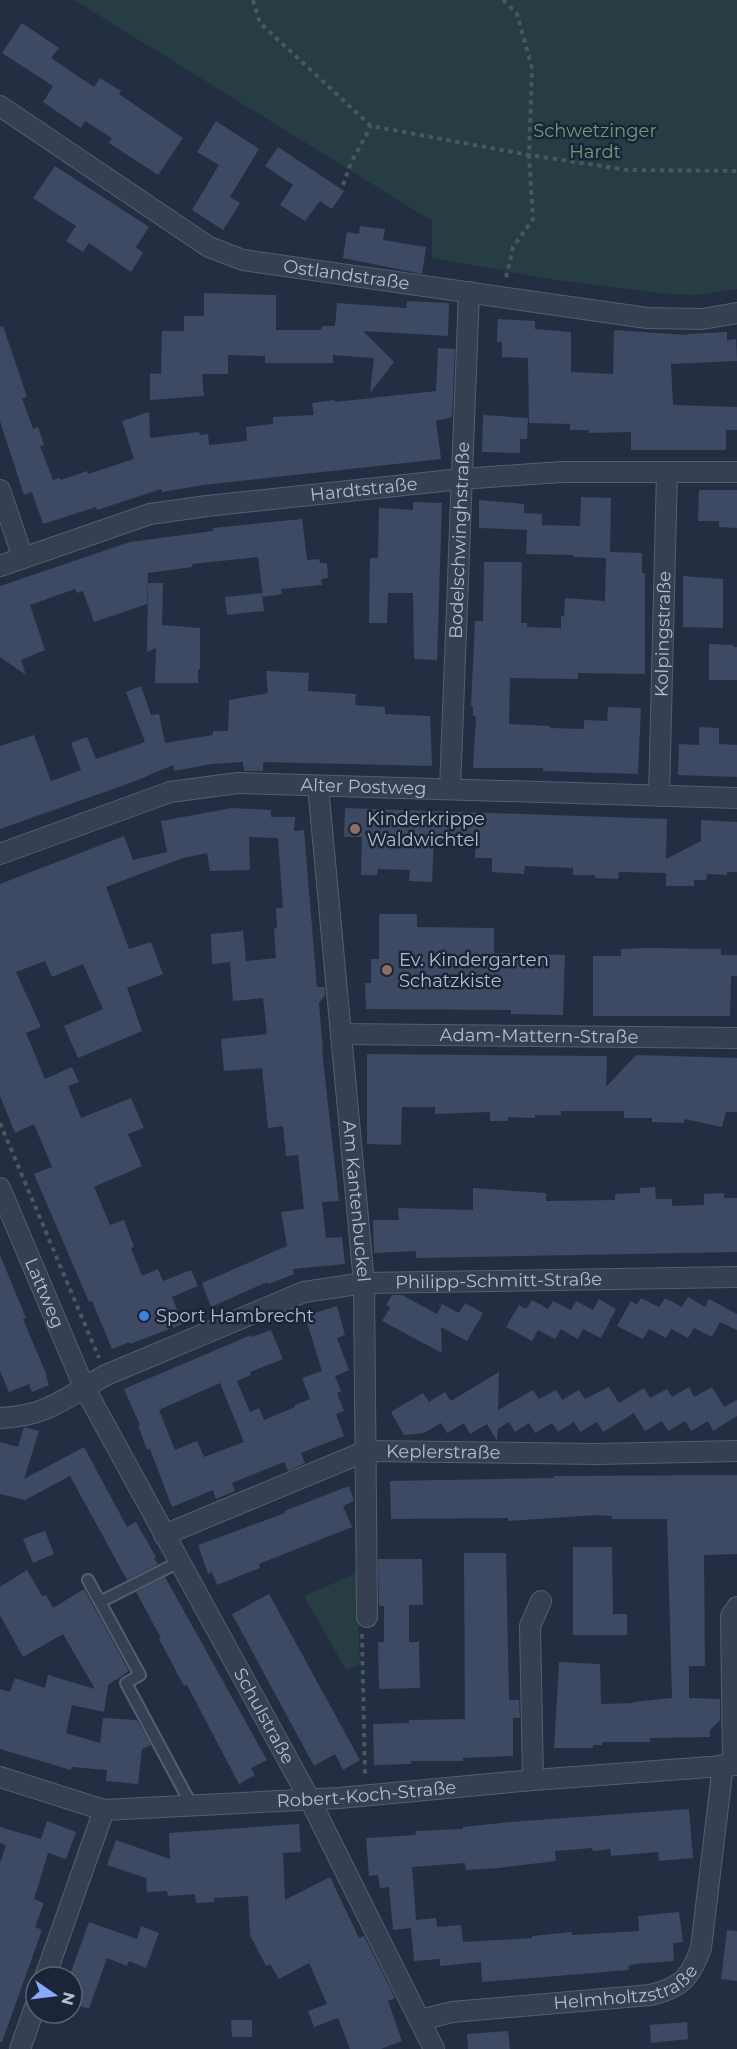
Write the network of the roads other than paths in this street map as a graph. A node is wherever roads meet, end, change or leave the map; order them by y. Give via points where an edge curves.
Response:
1 (0, 106) edge
2 (469, 292) junction
3 (737, 314) edge
4 (667, 472) junction
5 (737, 472) edge
6 (461, 479) junction
7 (0, 490) edge
8 (23, 558) junction
9 (0, 566) edge
10 (318, 786) junction
11 (450, 789) junction
12 (659, 796) junction
13 (737, 798) edge
14 (0, 854) edge
15 (341, 1034) junction
16 (737, 1038) edge
17 (2, 1197) edge
18 (737, 1277) edge
19 (364, 1283) junction
20 (84, 1387) junction
21 (0, 1418) edge
22 (366, 1451) junction
23 (737, 1451) edge
24 (164, 1535) junction
25 (179, 1562) junction
26 (87, 1580) dead end
27 (541, 1601) dead end
28 (100, 1602) junction
29 (737, 1607) edge
30 (367, 1617) road end
31 (731, 1765) edge
32 (0, 1777) edge
33 (533, 1780) junction
34 (310, 1800) junction
35 (192, 1807) junction
36 (104, 1810) junction
37 (49, 1965) edge
38 (420, 2020) junction
39 (29, 2025) edge
40 (20, 2049) edge
41 (434, 2049) edge

1 - 2 street, Ostlandstraße via 209,247 243,260
2 - 3 street, Ostlandstraße via 647,318 702,319
2 - 6 street, Bodelschwinghstraße
4 - 5 street, Hardtstraße
4 - 6 street, Hardtstraße via 561,472
4 - 12 street, Kolpingstraße
6 - 8 street, Hardtstraße via 150,514
6 - 11 street, Bodelschwinghstraße
7 - 8 street
8 - 9 street, Hardtstraße
10 - 11 street, Alter Postweg
10 - 14 street, Alter Postweg via 238,783 170,792
10 - 15 street, Am Kantenbuckel
11 - 12 street, Alter Postweg
12 - 13 street, Alter Postweg
15 - 16 street, Adam-Mattern-Straße
15 - 19 street, Am Kantenbuckel
17 - 20 street, Lattweg
18 - 19 street, Philipp-Schmitt-Straße
19 - 20 street, Philipp-Schmitt-Straße via 304,1292
19 - 22 street, Am Kantenbuckel
20 - 21 street, Philipp-Schmitt-Straße via 63,1402 35,1414
20 - 24 street, Schulstraße
22 - 23 street, Keplerstraße
22 - 24 street, Keplerstraße
22 - 30 street, Am Kantenbuckel
24 - 25 street, Schulstraße
25 - 28 lane
25 - 34 street, Schulstraße
26 - 28 lane
27 - 33 street via 530,1626
28 - 35 lane via 140,1675 126,1683
29 - 31 street, Helmholtzstraße via 731,1616
31 - 33 street, Robert-Koch-Straße
31 - 38 street, Helmholtzstraße via 701,1948 694,1970 681,1983 651,1995 452,2012
32 - 36 street, Robert-Koch-Straße
33 - 34 street, Robert-Koch-Straße
34 - 35 street, Robert-Koch-Straße
34 - 38 street, Schulstraße
35 - 36 street, Robert-Koch-Straße
36 - 37 street
38 - 41 street, Schulstraße
39 - 40 street

